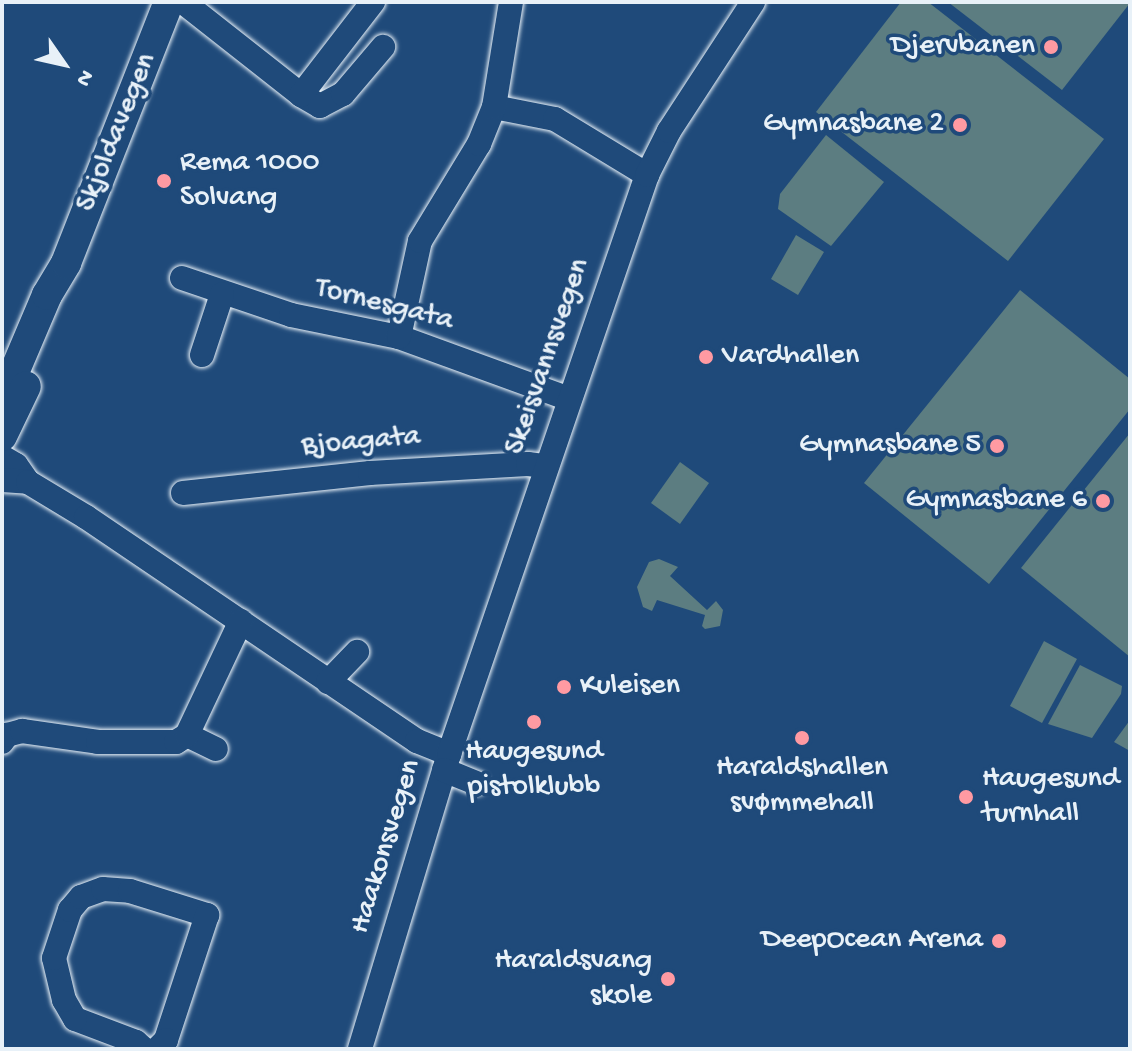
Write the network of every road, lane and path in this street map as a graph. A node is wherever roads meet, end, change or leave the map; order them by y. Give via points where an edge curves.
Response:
1 (169, 2) edge
2 (183, 2) edge
3 (373, 2) edge
4 (511, 2) edge
5 (753, 2) edge
6 (383, 47) dead end
7 (301, 95) junction
8 (494, 107) junction
9 (647, 175) junction
10 (66, 263) junction
11 (182, 278) dead end
12 (222, 294) junction
13 (399, 337) junction
14 (202, 355) dead end
15 (569, 399) junction
16 (2, 401) edge
17 (2, 436) edge
18 (2, 457) edge
19 (545, 466) junction
20 (2, 480) edge
21 (28, 482) junction
22 (183, 493) dead end
23 (241, 621) junction
24 (357, 652) dead end
25 (328, 682) junction
26 (187, 735) junction
27 (2, 742) edge
28 (216, 749) dead end
29 (447, 762) junction
30 (477, 783) dead end
31 (144, 1049) edge
32 (157, 1049) edge
33 (360, 1049) edge

1 - 10 main road, Skjoldavegen
2 - 7 street
3 - 7 street
4 - 8 street
5 - 9 street, Skeisvannsvegen via 669,131
6 - 7 street via 330,103 320,106
8 - 9 street via 555,119
8 - 13 street via 479,144 420,241
9 - 15 street, Skeisvannsvegen
10 - 16 main road, Skjoldavegen
10 - 17 main road, Skjoldavegen via 33,370
11 - 12 street, Tornesgata
12 - 13 street, Tornesgata via 291,315
12 - 14 street
13 - 15 street, Tornesgata
15 - 19 street, Skeisvannsvegen
18 - 21 street
19 - 22 street, Bjoagata via 370,473
19 - 29 street, Skeisvannsvegen
20 - 21 street, Haakonsvegen
21 - 23 street, Haakonsvegen
23 - 25 street, Haakonsvegen
23 - 26 street
24 - 25 street
25 - 29 street, Haakonsvegen
26 - 27 street via 159,744 22,731
26 - 28 street
29 - 30 street
29 - 33 street, Haakonsvegen
31 - 32 street via 75,1019 64,1000 54,958 70,910 81,897 103,889 130,891 207,915 166,1040

